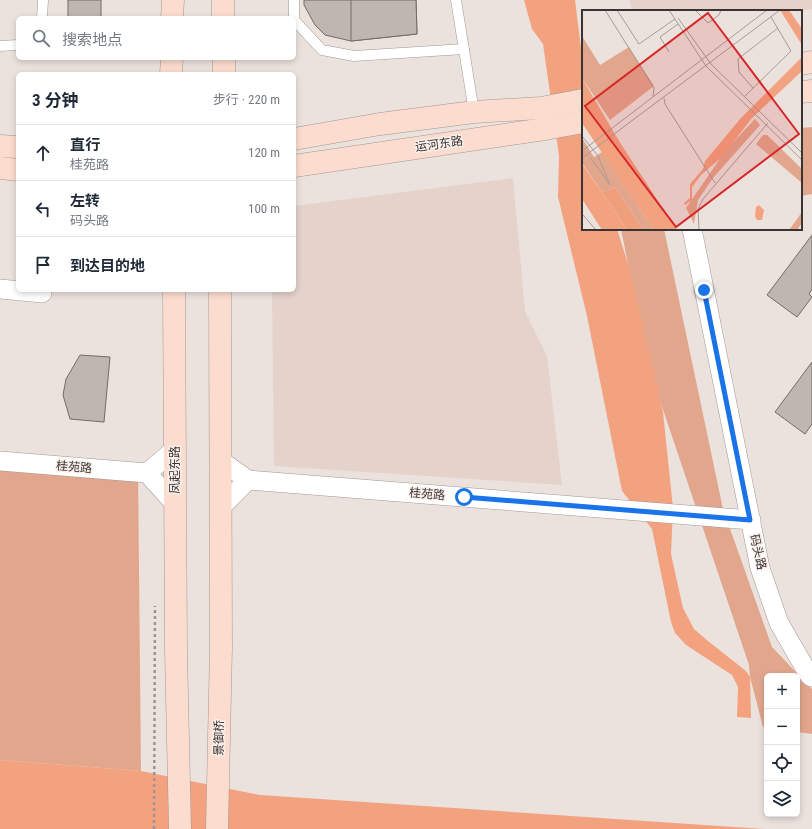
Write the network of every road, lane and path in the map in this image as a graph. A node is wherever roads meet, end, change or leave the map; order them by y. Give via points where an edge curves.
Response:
1 (43, 0) edge
2 (173, 0) edge
3 (223, 0) edge
4 (294, 0) edge
5 (456, 0) edge
6 (42, 16) edge
7 (172, 16) edge
8 (223, 16) edge
9 (294, 16) edge
10 (296, 22) edge
11 (16, 44) edge
12 (0, 46) edge
13 (464, 49) junction
14 (172, 60) edge
15 (224, 60) edge
16 (812, 62) edge
17 (802, 64) edge
18 (171, 72) edge
19 (224, 72) edge
20 (812, 91) edge
21 (802, 92) edge
22 (582, 100) edge
23 (474, 112) junction
24 (543, 119) junction
25 (582, 122) edge
26 (296, 139) edge
27 (0, 146) edge
28 (16, 147) edge
29 (296, 166) edge
30 (0, 168) edge
31 (16, 170) edge
32 (692, 230) edge
33 (0, 289) edge
34 (16, 291) edge
35 (32, 292) edge
36 (174, 292) edge
37 (220, 292) edge
38 (42, 293) dead end
39 (175, 449) junction
40 (0, 461) edge
41 (220, 461) junction
42 (147, 473) junction
43 (248, 480) junction
44 (175, 504) junction
45 (221, 507) junction
46 (750, 520) junction
47 (155, 647) dead end
48 (812, 677) edge
49 (154, 829) edge
50 (180, 829) edge
51 (217, 829) edge

1 - 6 lane
2 - 7 main road
3 - 8 main road
4 - 9 lane
5 - 13 lane
10 - 13 lane via 322,50 354,56
11 - 12 lane
13 - 23 lane
14 - 18 main road
15 - 19 main road
16 - 17 main road
20 - 21 main road
22 - 24 main road, 运河东路
23 - 24 main road, 运河东路
23 - 26 main road, 运河东路 via 380,124
24 - 25 main road, 运河东路
24 - 29 main road, 运河东路
27 - 28 main road
30 - 31 main road
32 - 46 street, 码头路
33 - 34 street
35 - 38 street
36 - 39 main road, 凤起东路
37 - 41 main road
39 - 42 street
39 - 44 main road, 凤起东路
40 - 42 street, 桂苑路
41 - 43 street, 桂苑路
41 - 45 main road
42 - 44 street
43 - 45 street
43 - 46 street, 桂苑路
44 - 50 main road, 凤起东路
45 - 51 main road, 景御桥
46 - 48 street, 码头路 via 760,568 779,623
47 - 49 path

